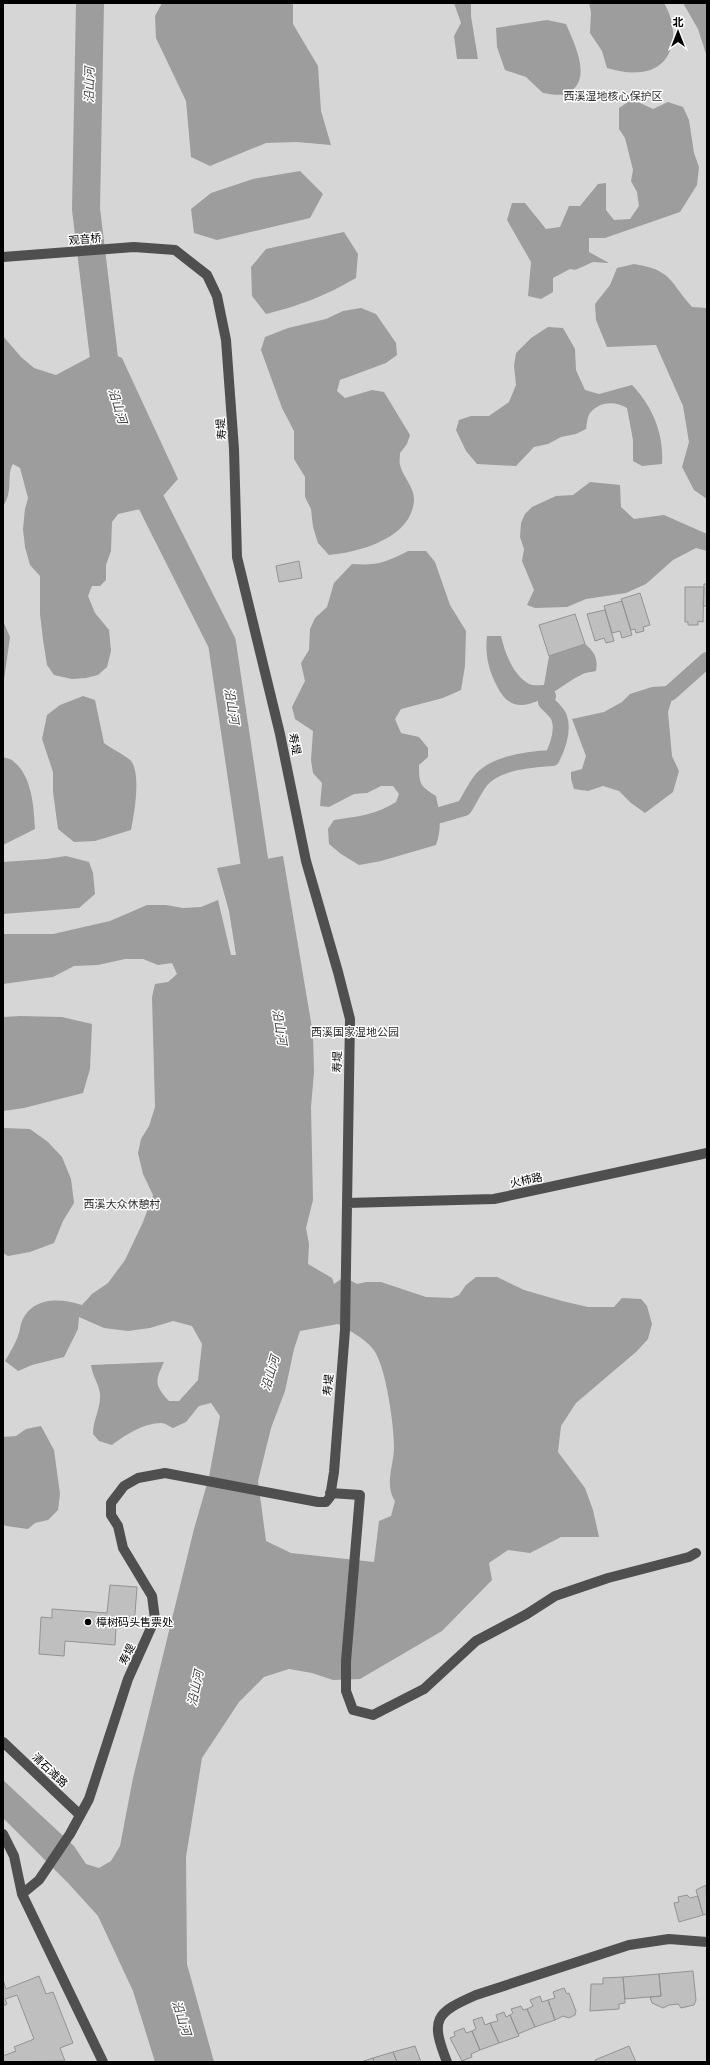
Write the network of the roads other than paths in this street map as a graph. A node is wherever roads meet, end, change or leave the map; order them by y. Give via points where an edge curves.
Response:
1 (134, 247) joint
2 (3, 258) edge
3 (707, 1153) edge
4 (347, 1204) junction
5 (330, 1493) junction
6 (696, 1553) dead end
7 (3, 1742) edge
8 (80, 1815) junction
9 (3, 1834) edge
10 (22, 1894) junction
11 (707, 1942) edge
12 (103, 2062) edge
13 (447, 2062) edge

1 - 2 street, 观音桥
1 - 4 street, 寿堤 via 174,250 207,275 217,296 226,340 234,441 237,557 280,734 306,861 350,1020
3 - 4 street, 火柿路 via 494,1199
4 - 5 street, 寿堤 via 345,1330 334,1472
5 - 6 street via 360,1495 346,1661 346,1691 354,1710 373,1716 424,1689 476,1641 555,1596
5 - 8 street, 寿堤 via 326,1502 165,1473 138,1478 124,1486 111,1503 112,1514 118,1526 123,1548 152,1596 155,1619 128,1679 89,1799
7 - 8 street, 清石滩路
8 - 10 street via 39,1880
9 - 10 street via 14,1856
10 - 12 street
11 - 13 street via 669,1939 629,1944 476,1995 452,2006 440,2016 437,2028

